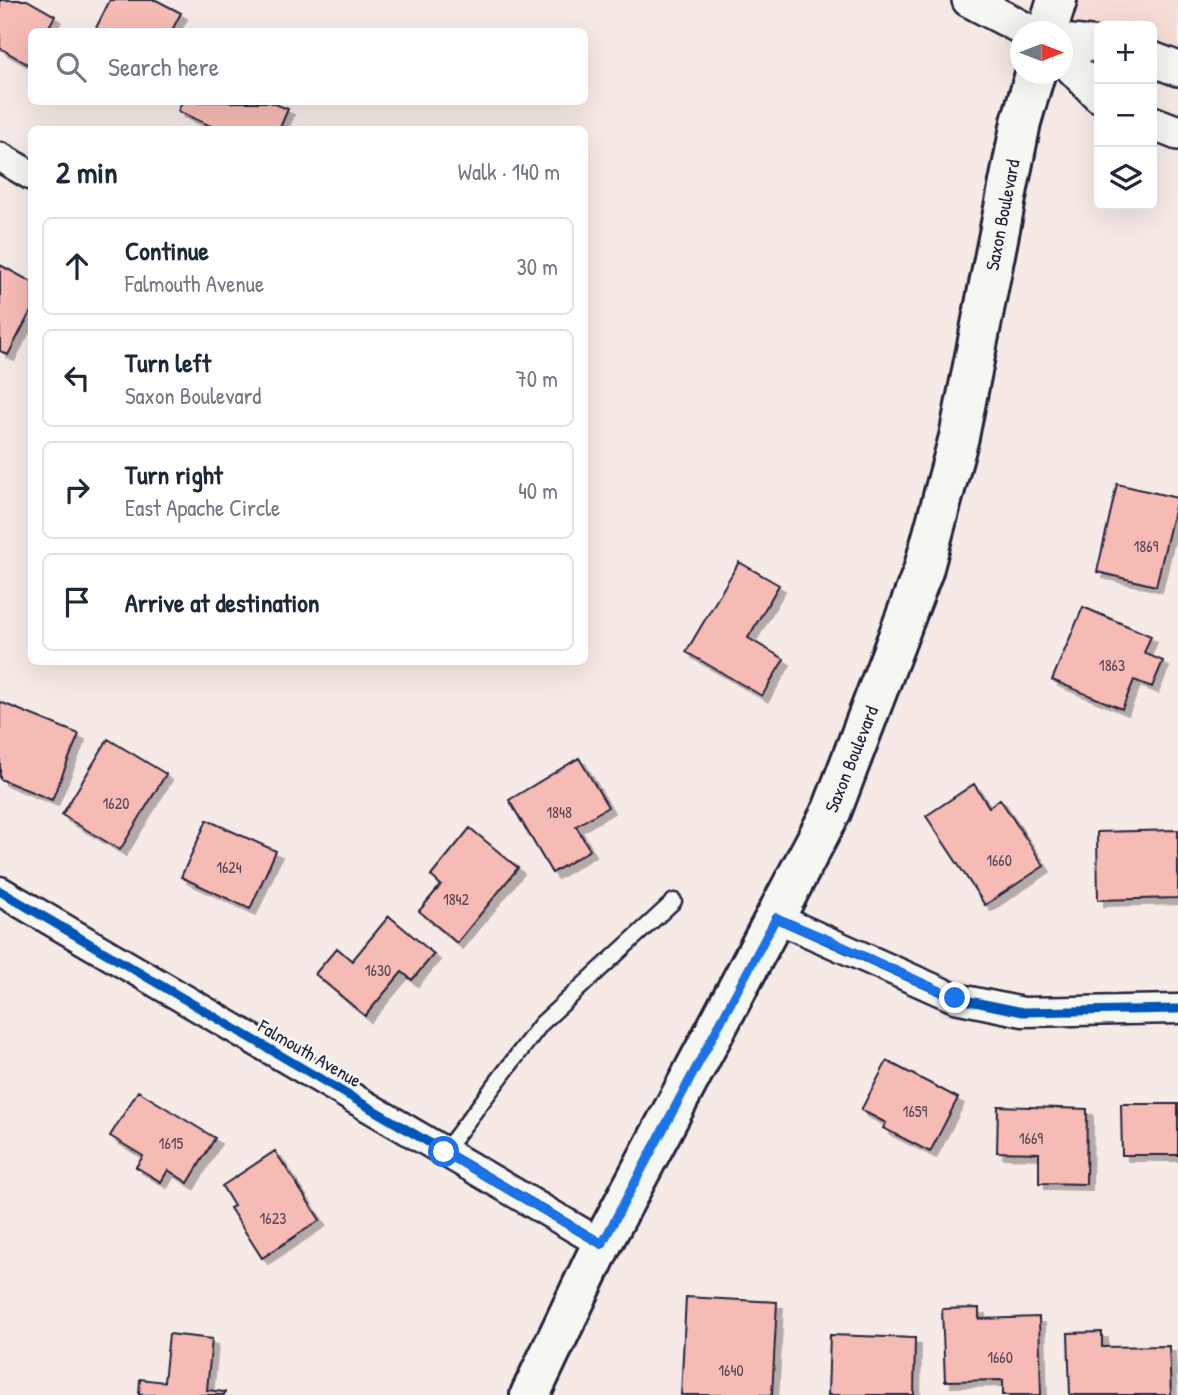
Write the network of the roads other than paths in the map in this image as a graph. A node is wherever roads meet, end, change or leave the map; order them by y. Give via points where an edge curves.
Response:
1 (969, 0) edge
2 (1057, 0) edge
3 (1050, 21) edge
4 (1010, 22) edge
5 (1073, 42) edge
6 (1094, 44) edge
7 (1157, 61) edge
8 (1073, 68) edge
9 (1178, 69) edge
10 (1032, 84) edge
11 (1094, 90) edge
12 (1157, 124) edge
13 (1178, 132) edge
14 (0, 157) edge
15 (28, 174) edge
16 (0, 891) edge
17 (674, 901) dead end
18 (776, 918) junction
19 (1178, 1009) edge
20 (444, 1152) junction
21 (602, 1244) junction
22 (530, 1395) edge

1 - 4 street
2 - 3 main road
5 - 6 street
7 - 9 street
8 - 11 street
10 - 18 main road, Saxon Boulevard via 959,437 923,571 832,810
12 - 13 street
14 - 15 street
16 - 20 street, Falmouth Avenue
17 - 20 lane via 541,1024
18 - 19 street via 955,998 1023,1012
18 - 21 main road, Saxon Boulevard
20 - 21 street, Falmouth Avenue
21 - 22 main road, Saxon Boulevard

